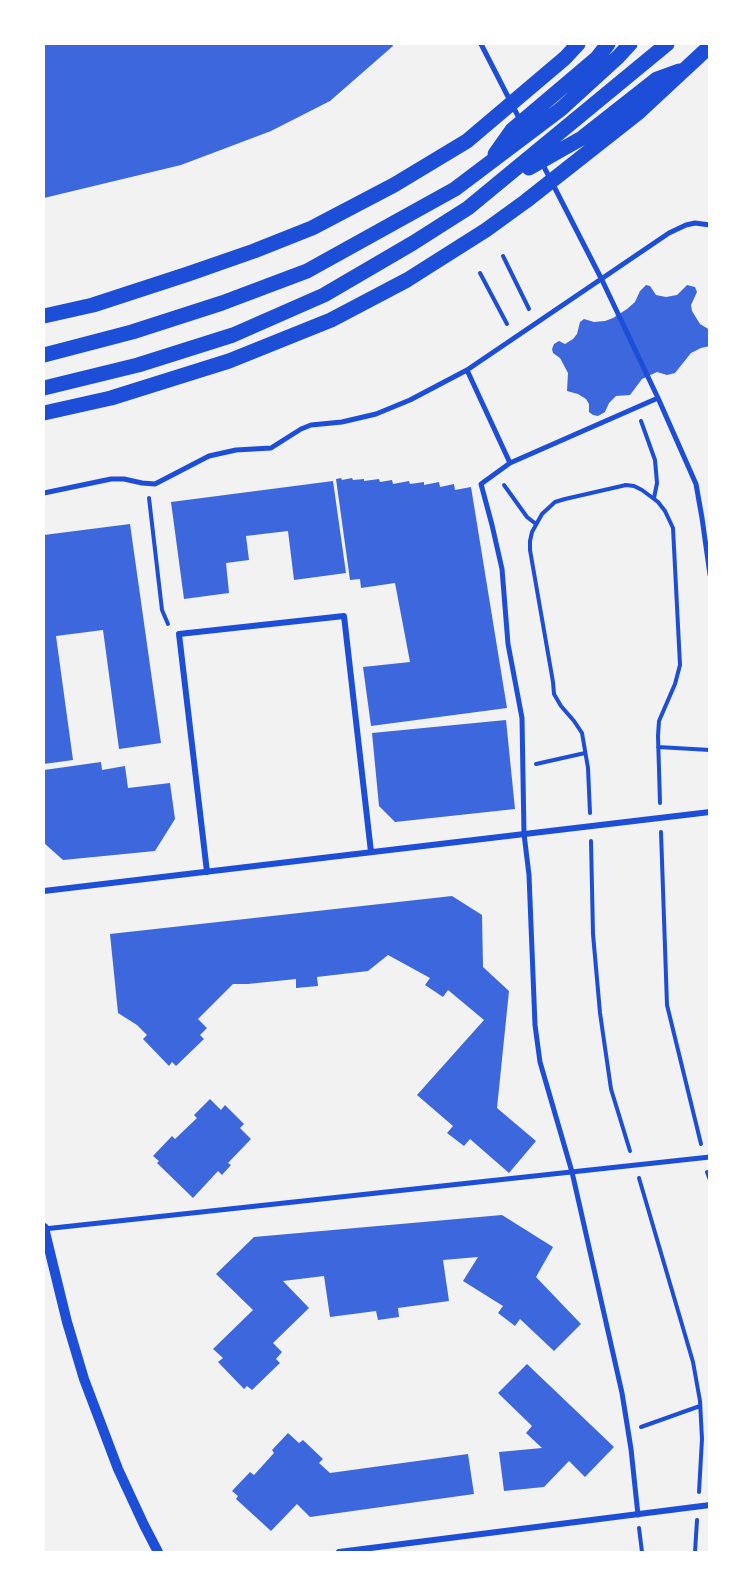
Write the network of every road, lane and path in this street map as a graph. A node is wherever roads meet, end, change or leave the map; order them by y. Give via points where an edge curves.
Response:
1 (482, 44) edge
2 (578, 44) edge
3 (608, 44) edge
4 (630, 44) edge
5 (667, 44) edge
6 (710, 46) edge
7 (688, 68) junction
8 (528, 136) dead end
9 (534, 146) dead end
10 (488, 165) junction
11 (493, 188) junction
12 (710, 225) edge
13 (503, 256) dead end
14 (480, 273) dead end
15 (602, 280) junction
16 (44, 316) edge
17 (537, 324) junction
18 (515, 338) junction
19 (44, 355) edge
20 (467, 370) junction
21 (44, 388) edge
22 (658, 398) junction
23 (636, 407) junction
24 (44, 413) edge
25 (510, 463) junction
26 (496, 473) junction
27 (147, 484) junction
28 (44, 493) edge
29 (654, 498) junction
30 (536, 524) junction
31 (710, 575) edge
32 (179, 634) junction
33 (658, 747) junction
34 (710, 750) edge
35 (585, 753) junction
36 (523, 767) junction
37 (660, 806) dead end
38 (710, 812) edge
39 (590, 815) dead end
40 (661, 829) dead end
41 (524, 834) junction
42 (591, 839) dead end
43 (371, 852) junction
44 (207, 872) junction
45 (44, 891) edge
46 (701, 1148) dead end
47 (632, 1155) dead end
48 (710, 1157) edge
49 (707, 1169) dead end
50 (572, 1172) junction
51 (639, 1177) dead end
52 (710, 1180) edge
53 (44, 1229) edge
54 (700, 1406) junction
55 (628, 1432) junction
56 (699, 1496) dead end
57 (710, 1505) edge
58 (638, 1515) junction
59 (697, 1518) dead end
60 (158, 1552) edge
61 (339, 1552) edge
62 (642, 1552) edge
63 (695, 1552) edge

1 - 8 street
2 - 16 main road via 467,141 394,186 312,228 188,274 93,305
3 - 10 main road via 597,58 512,129
4 - 10 main road via 561,109
5 - 11 main road
6 - 7 main road
7 - 11 main road via 657,79 582,138
7 - 24 main road via 526,201 407,280 331,320 229,361 111,398
9 - 15 street
10 - 19 main road via 455,189 307,271 132,332
11 - 21 main road via 413,243 324,295 233,335 138,365
12 - 15 street via 695,223 677,229
13 - 17 path
14 - 18 path
15 - 17 street
15 - 22 street
17 - 18 street
18 - 20 street
20 - 25 street
20 - 27 street via 376,414 301,429 271,448 209,456 155,484
22 - 23 street
22 - 31 street via 696,484
23 - 25 street
23 - 29 path via 655,460
25 - 26 street
26 - 30 path via 517,505
26 - 36 street via 481,484 502,569 508,644 522,718
27 - 28 street via 111,479
27 - 32 path via 162,610 168,624
29 - 30 path via 626,485 555,502
29 - 33 path via 673,528 680,665 659,721
30 - 35 path via 530,550 554,694 582,733
32 - 43 street via 344,616
32 - 44 street
33 - 34 path
33 - 37 path
35 - 36 path
35 - 39 path
36 - 41 street
38 - 41 street
40 - 46 path via 667,1005
41 - 43 street
41 - 50 street via 540,1062
42 - 47 path via 600,1013 611,1089
43 - 44 street
44 - 45 street
48 - 50 street
49 - 52 path
50 - 53 street
50 - 55 street
51 - 54 path via 693,1362
53 - 60 street via 84,1379 118,1469
54 - 55 path
54 - 56 path
55 - 58 street
57 - 58 street
58 - 61 street
58 - 62 path
59 - 63 path

